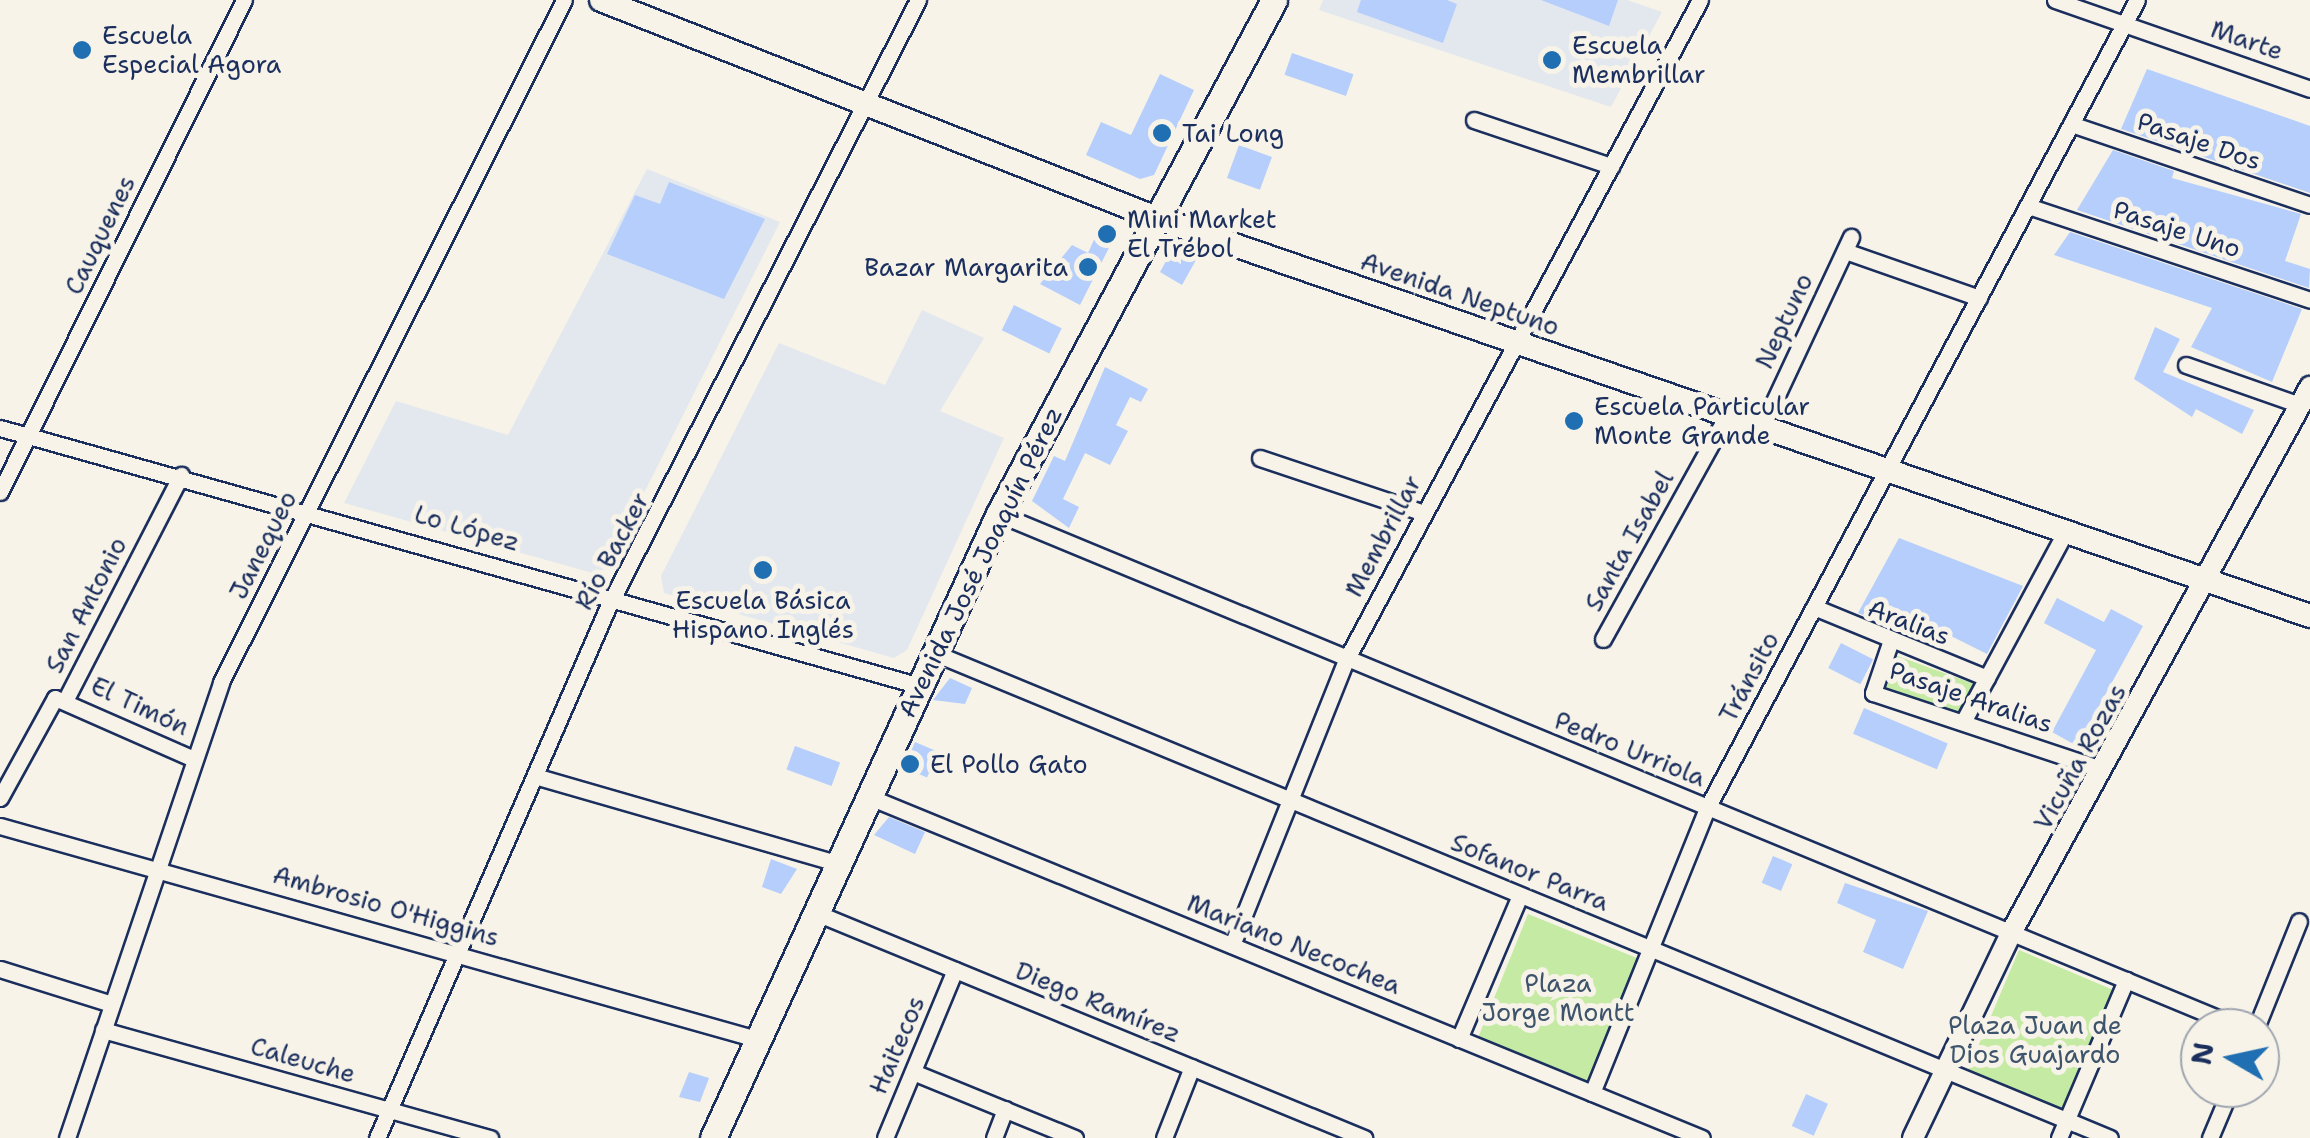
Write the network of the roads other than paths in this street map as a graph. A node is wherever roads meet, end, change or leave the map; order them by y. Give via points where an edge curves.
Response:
1 (244, 0) edge
2 (564, 0) edge
3 (601, 0) edge
4 (918, 0) edge
5 (1274, 0) edge
6 (1700, 0) edge
7 (2054, 0) edge
8 (2137, 0) edge
9 (2124, 24) junction
10 (2310, 89) edge
11 (867, 104) junction
12 (1474, 120) dead end
13 (2071, 124) junction
14 (1611, 166) junction
15 (2310, 205) edge
16 (2028, 206) junction
17 (1159, 219) junction
18 (1979, 298) junction
19 (2310, 300) edge
20 (1516, 342) junction
21 (2186, 365) dead end
22 (2305, 396) edge
23 (1727, 415) junction
24 (1762, 426) junction
25 (0, 428) edge
26 (29, 435) junction
27 (1260, 458) dead end
28 (1888, 470) junction
29 (181, 475) junction
30 (0, 492) edge
31 (310, 509) junction
32 (998, 514) junction
33 (1424, 514) junction
34 (2066, 532) junction
35 (2206, 580) junction
36 (616, 597) junction
37 (1814, 608) junction
38 (2310, 616) edge
39 (1603, 639) dead end
40 (1890, 643) junction
41 (932, 652) junction
42 (1346, 660) junction
43 (1987, 678) junction
44 (917, 686) junction
45 (66, 699) junction
46 (1963, 722) junction
47 (192, 758) junction
48 (2102, 768) junction
49 (534, 776) junction
50 (867, 796) junction
51 (0, 798) edge
52 (1290, 800) junction
53 (1707, 808) junction
54 (0, 826) edge
55 (836, 863) junction
56 (156, 866) junction
57 (1520, 894) junction
58 (814, 912) junction
59 (2300, 921) dead end
60 (2011, 933) junction
61 (1232, 945) junction
62 (1650, 948) junction
63 (458, 952) junction
64 (0, 969) edge
65 (955, 970) junction
66 (2126, 980) junction
67 (112, 1004) junction
68 (2194, 1008) edge
69 (2264, 1008) edge
70 (104, 1030) junction
71 (758, 1039) junction
72 (1459, 1039) junction
73 (1192, 1067) junction
74 (1942, 1069) junction
75 (913, 1072) junction
76 (1592, 1093) junction
77 (2223, 1108) edge
78 (1005, 1109) junction
79 (389, 1110) junction
80 (2066, 1120) junction
81 (67, 1138) edge
82 (377, 1138) edge
83 (490, 1138) edge
84 (712, 1138) edge
85 (885, 1138) edge
86 (994, 1138) edge
87 (1075, 1138) edge
88 (1164, 1138) edge
89 (1364, 1138) edge
90 (1702, 1138) edge
91 (1913, 1138) edge
92 (2059, 1138) edge
93 (2110, 1138) edge
94 (2210, 1138) edge

1 - 26 street, Cauquenes
2 - 31 street, Janequeo
3 - 11 main road, Avenida Neptuno
4 - 11 street, Río Backer
5 - 17 main road, Avenida José Joaquín Pérez
6 - 14 street, Membrillar
7 - 9 street, Marte
8 - 9 street, Tránsito
9 - 10 street, Marte
9 - 13 street, Tránsito
11 - 17 main road, Avenida Neptuno
11 - 36 street, Río Backer
12 - 14 street
13 - 15 street, Pasaje Dos
13 - 16 street, Tránsito
14 - 20 street, Membrillar
16 - 18 street, Tránsito
16 - 19 street, Pasaje Uno
17 - 20 main road, Avenida Neptuno
17 - 32 main road, Avenida José Joaquín Pérez
18 - 24 street, Neptuno via 1848,244
18 - 28 street, Tránsito
20 - 23 main road, Avenida Neptuno
20 - 33 street, Membrillar
21 - 22 street, Vicuña Rozas
22 - 35 street, Vicuña Rozas
23 - 24 main road, Avenida Neptuno
23 - 39 street, Santa Isabel
24 - 28 main road, Avenida Neptuno
25 - 26 street, Lo López
26 - 29 street, Lo López
26 - 30 street, Cauquenes
27 - 33 street
28 - 34 main road, Avenida Neptuno
28 - 37 street, Tránsito
29 - 31 street, Lo López
29 - 45 street, San Antonio
31 - 36 street, Lo López
31 - 47 street, Janequeo
32 - 41 main road, Avenida José Joaquín Pérez
32 - 42 street, Pedro Urriola
33 - 42 street, Membrillar
34 - 35 main road, Avenida Neptuno
34 - 43 street
35 - 38 main road, Avenida Neptuno
35 - 48 street, Vicuña Rozas
36 - 44 street, Lo López
36 - 49 street, Río Backer
37 - 40 street, Aralias
37 - 53 street, Tránsito
40 - 43 street, Aralias
40 - 46 street, Pasaje Aralias via 1873,693
41 - 44 main road, Avenida José Joaquín Pérez
41 - 52 street, Sofanor Parra
42 - 52 street, Membrillar
42 - 53 street, Pedro Urriola
43 - 46 street
44 - 50 main road, Avenida José Joaquín Pérez
45 - 47 street, El Timón
45 - 51 street, San Antonio via 44,707
46 - 48 street, Pasaje Aralias
47 - 56 street, Janequeo
48 - 60 street, Vicuña Rozas
49 - 55 street
49 - 63 street, Río Backer
50 - 55 main road, Avenida José Joaquín Pérez
50 - 61 street, Mariano Necochea
52 - 57 street, Sofanor Parra
52 - 61 street, Membrillar
53 - 60 street, Pedro Urriola
53 - 62 street, Tránsito
54 - 56 street, Ambrosio O'Higgins
55 - 58 main road, Avenida José Joaquín Pérez
56 - 63 street, Ambrosio O'Higgins
56 - 67 street, Janequeo
57 - 62 street, Sofanor Parra
57 - 72 street
58 - 65 street, Diego Ramírez
58 - 71 main road, Avenida José Joaquín Pérez
59 - 69 street
60 - 66 street, Pedro Urriola
60 - 74 street, Vicuña Rozas
61 - 72 street, Mariano Necochea
62 - 74 street, Sofanor Parra
62 - 76 street, Tránsito
63 - 71 street, Ambrosio O'Higgins
63 - 79 street, Río Backer
64 - 67 street
65 - 73 street, Diego Ramírez
65 - 75 street, Haitecos
66 - 68 street, Pedro Urriola
66 - 80 street
67 - 70 street, Janequeo
70 - 79 street, Caleuche
70 - 81 street, Janequeo
71 - 84 main road, Avenida José Joaquín Pérez
72 - 76 street, Mariano Necochea
73 - 88 street
73 - 89 street, Diego Ramírez
74 - 80 street, Sofanor Parra
74 - 91 street, Vicuña Rozas
75 - 78 street
75 - 85 street, Haitecos
76 - 90 street, Mariano Necochea
77 - 94 street
78 - 86 street
78 - 87 street
79 - 82 street, Río Backer
79 - 83 street, Caleuche
80 - 92 street
80 - 93 street, Sofanor Parra

